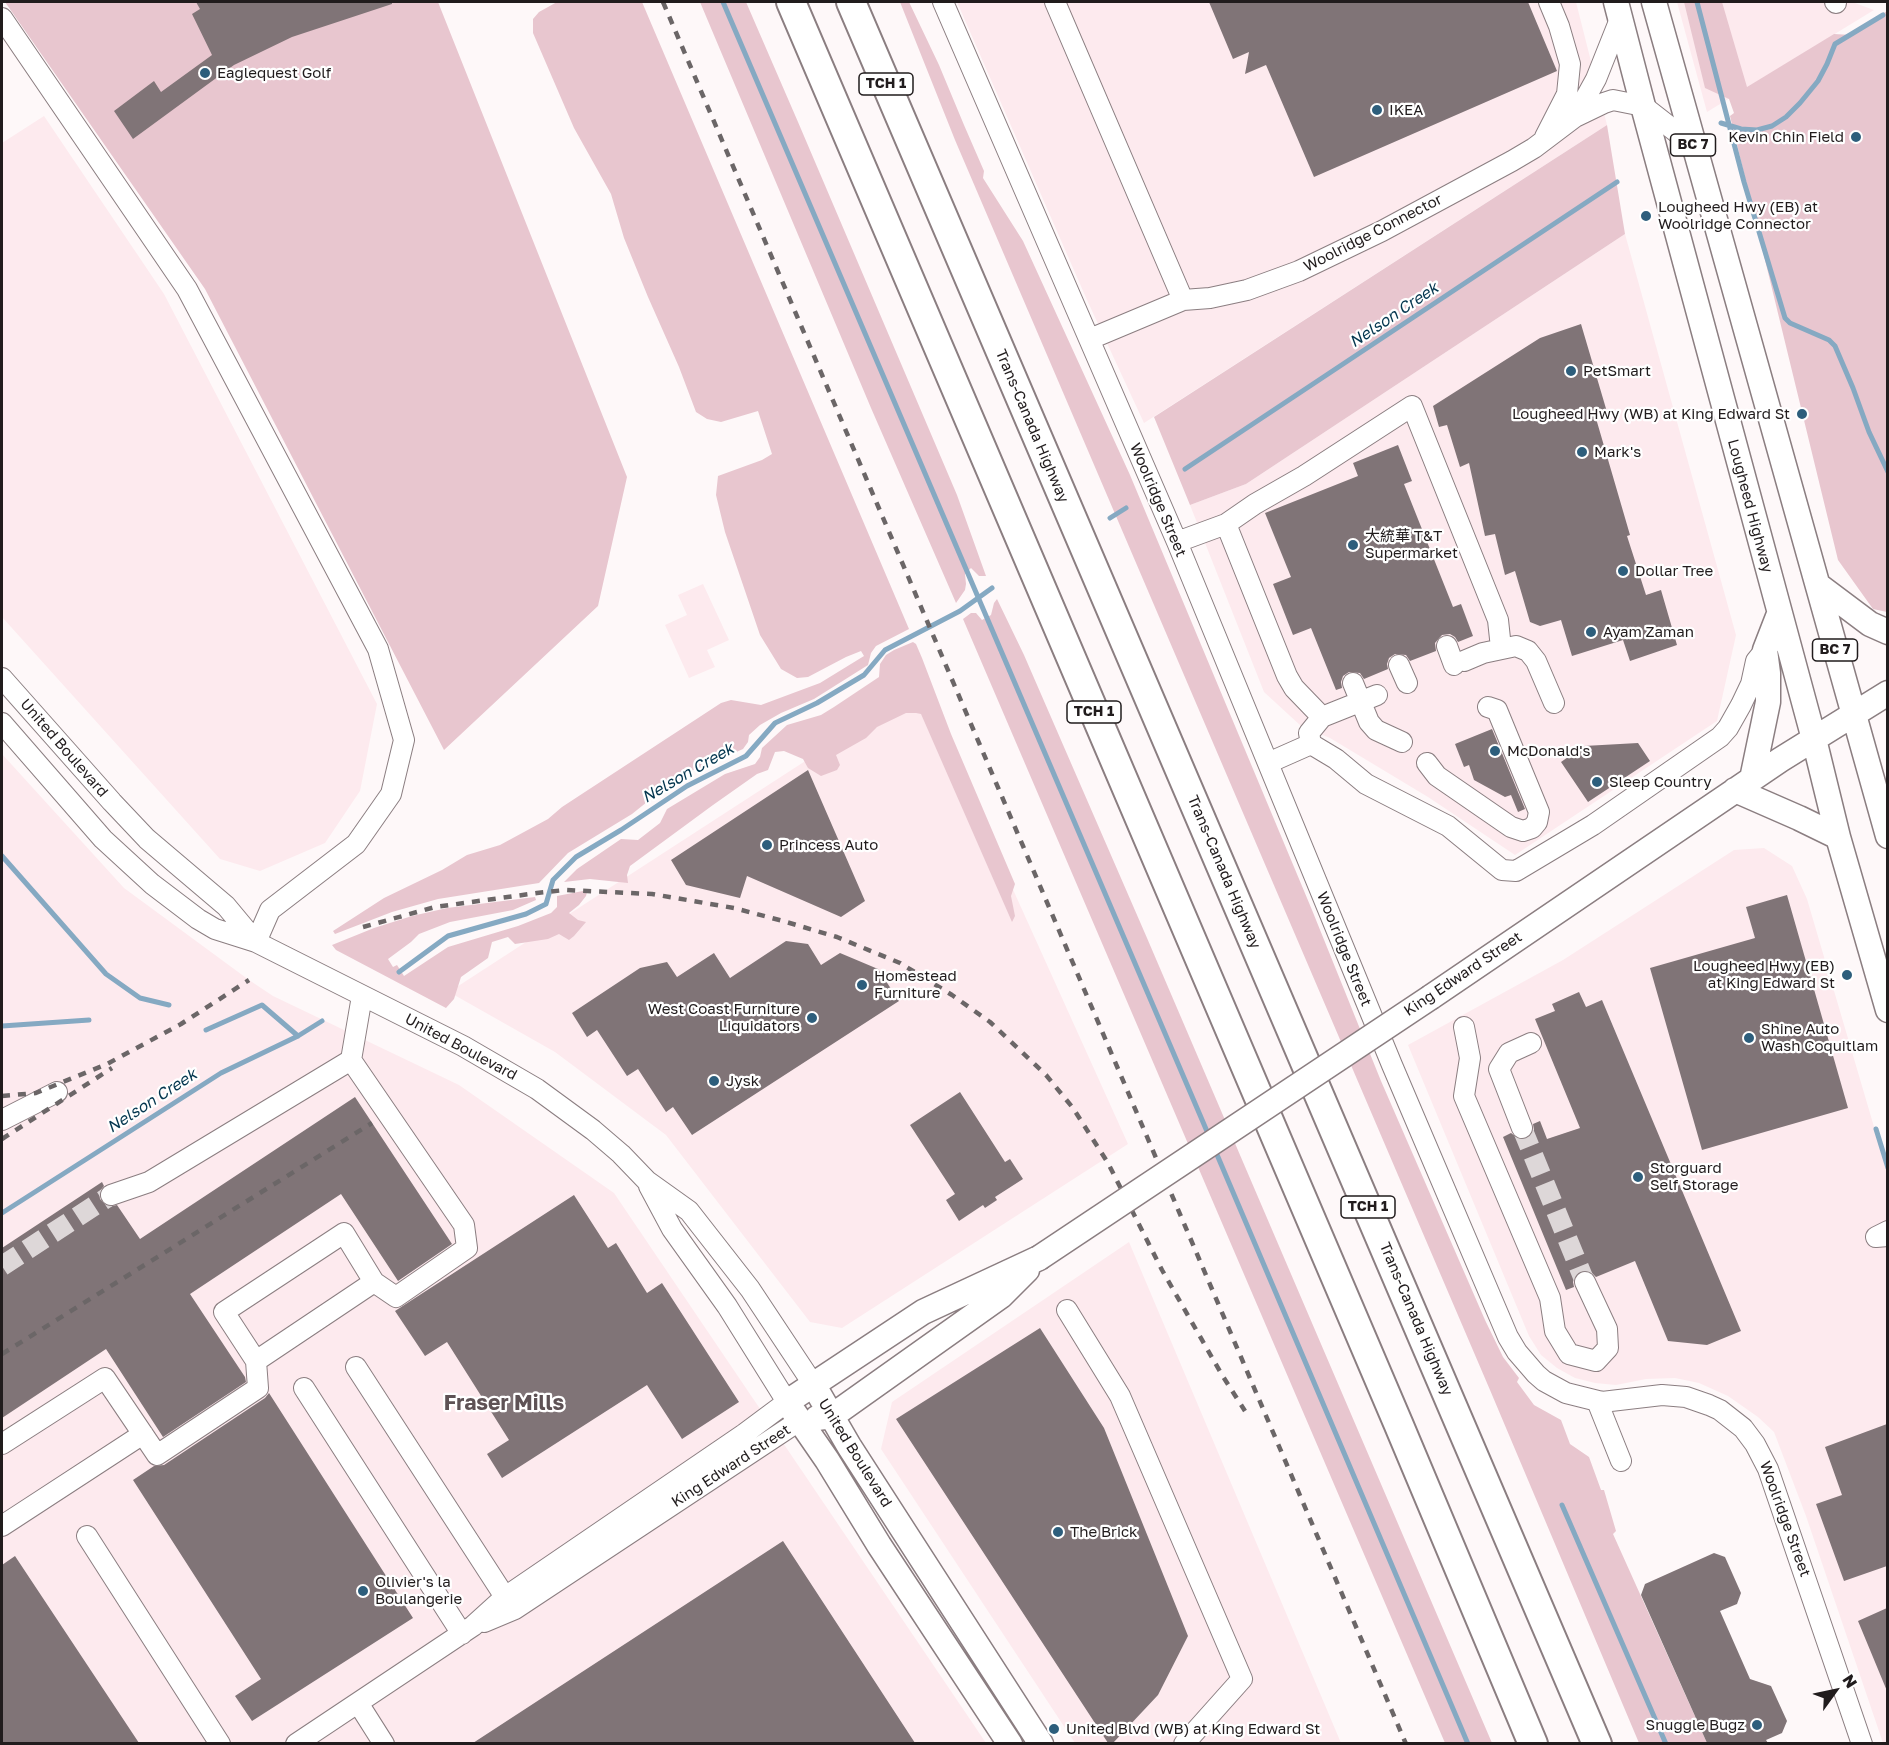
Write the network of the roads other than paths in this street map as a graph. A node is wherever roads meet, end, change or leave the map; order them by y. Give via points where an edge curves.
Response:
1 (790, 2) edge
2 (851, 2) edge
3 (867, 2) edge
4 (943, 2) edge
5 (1549, 2) edge
6 (1654, 2) edge
7 (1059, 3) edge
8 (1618, 10) edge
9 (2, 18) edge
10 (1642, 106) junction
11 (1575, 117) junction
12 (1542, 142) junction
13 (1693, 145) junction
14 (921, 167) junction
15 (1183, 300) junction
16 (1090, 339) junction
17 (1226, 524) junction
18 (1177, 542) junction
19 (1818, 585) junction
20 (1779, 614) junction
21 (1887, 632) edge
22 (1447, 646) dead end
23 (1500, 648) junction
24 (1765, 650) junction
25 (1400, 665) dead end
26 (2, 678) edge
27 (1353, 683) dead end
28 (1407, 683) dead end
29 (1887, 693) edge
30 (1369, 699) junction
31 (1554, 704) dead end
32 (1488, 707) dead end
33 (1853, 715) junction
34 (1322, 717) junction
35 (2, 723) edge
36 (1814, 739) junction
37 (1402, 742) dead end
38 (1311, 744) junction
39 (1268, 763) junction
40 (1743, 784) junction
41 (1488, 800) dead end
42 (1886, 826) edge
43 (1838, 837) junction
44 (256, 942) junction
45 (362, 996) junction
46 (1887, 1010) edge
47 (1464, 1027) dead end
48 (1531, 1043) dead end
49 (351, 1060) junction
50 (57, 1092) dead end
51 (2, 1120) edge
52 (1522, 1128) tunnel mouth
53 (646, 1181) junction
54 (111, 1195) tunnel mouth
55 (1887, 1231) edge
56 (1887, 1236) edge
57 (1039, 1258) junction
58 (374, 1282) junction
59 (1585, 1282) tunnel mouth
60 (1067, 1310) dead end
61 (256, 1361) junction
62 (356, 1367) dead end
63 (813, 1384) junction
64 (304, 1388) dead end
65 (1597, 1401) junction
66 (793, 1412) junction
67 (832, 1416) junction
68 (143, 1434) junction
69 (2, 1444) edge
70 (1621, 1461) dead end
71 (2, 1527) edge
72 (87, 1536) dead end
73 (505, 1597) junction
74 (468, 1630) junction
75 (358, 1703) junction
76 (220, 1743) edge
77 (296, 1743) edge
78 (384, 1743) edge
79 (1010, 1743) edge
80 (1041, 1743) edge
81 (1184, 1743) edge
82 (1533, 1743) edge
83 (1597, 1743) edge
84 (1862, 1743) edge

1 - 82 highway, TCH 1
2 - 14 highway, Trans-Canada Highway / TCH 1
3 - 14 highway
4 - 16 street, Woolridge Street
5 - 12 street via 1570,64 1567,94
6 - 13 main road, BC 7
7 - 15 street
8 - 10 main road, Lougheed Highway / BC 7
8 - 11 street via 1596,79
9 - 44 street via 187,289 378,649 404,740 391,794 356,844 270,909
10 - 11 street, Woolridge Connector via 1613,100
10 - 13 street
10 - 20 main road, Lougheed Highway / BC 7
11 - 12 street, Woolridge Connector
12 - 15 street, Woolridge Connector via 1382,231 1299,271 1260,286
13 - 19 main road, BC 7
14 - 83 highway, Trans-Canada Highway / TCH 1
15 - 16 street, Woolridge Connector
16 - 18 street, Woolridge Street
17 - 18 street
17 - 23 street via 1412,406 1498,620
17 - 34 street via 1287,676
18 - 39 street, Woolridge Street
19 - 21 main road
19 - 33 main road, BC 7
20 - 24 main road
20 - 36 main road, Lougheed Highway / BC 7
22 - 23 street via 1459,663
23 - 31 street via 1516,646 1528,651
24 - 38 street via 1756,661 1741,705 1720,737 1593,825 1516,871 1502,870 1448,826 1366,784
24 - 40 main road via 1768,702
25 - 28 street
26 - 44 street, United Boulevard via 147,839 226,906
27 - 30 street
29 - 33 main road, King Edward Street
30 - 34 street
30 - 37 street via 1369,722 1376,730
32 - 41 street via 1497,710 1539,812 1532,828 1523,831 1511,827 1437,776 1427,763 1443,769
33 - 36 main road, King Edward Street
33 - 42 main road, BC 7
34 - 38 street via 1309,733
35 - 44 street, United Boulevard via 103,839 152,884 215,929
36 - 40 main road, King Edward Street
36 - 43 main road, Lougheed Highway / BC 7
38 - 39 street
39 - 65 street, Woolridge Street via 1508,1337 1527,1365 1544,1381 1566,1393
40 - 43 main road
40 - 57 main road, King Edward Street, bridge
43 - 46 main road, Lougheed Highway / BC 7
44 - 45 street, United Boulevard
45 - 49 street
45 - 53 street, United Boulevard via 463,1046 537,1089 593,1130
47 - 59 street via 1470,1058 1464,1096 1550,1299 1555,1330 1569,1353 1596,1361 1608,1348 1607,1329
48 - 52 street via 1509,1053 1499,1069
49 - 54 street via 149,1182
49 - 58 street via 464,1226 467,1248 396,1297
50 - 51 street
53 - 63 street, United Boulevard via 689,1211 714,1240
53 - 66 street, United Boulevard via 672,1229 727,1306
55 - 56 street via 1876,1237
57 - 63 main road, King Edward Street via 923,1312
57 - 67 main road, King Edward Street via 1001,1296
58 - 61 street
58 - 61 street via 344,1233 234,1305 224,1312
60 - 81 street via 1120,1396 1242,1679
61 - 68 street via 258,1388 157,1455
62 - 73 street
63 - 66 main road, King Edward Street
63 - 67 main road, United Boulevard
64 - 74 street
65 - 70 street
65 - 84 street, Woolridge Street via 1662,1395 1686,1397 1720,1410 1749,1436 1768,1469
66 - 67 main road, King Edward Street
66 - 73 street, King Edward Street via 744,1434
66 - 74 street, King Edward Street via 515,1609
66 - 79 main road, United Boulevard
67 - 80 main road, United Boulevard
68 - 69 street via 105,1378
68 - 71 street
72 - 76 street
73 - 74 street, King Edward Street
74 - 75 street, King Edward Street
75 - 77 street, King Edward Street
75 - 78 street

